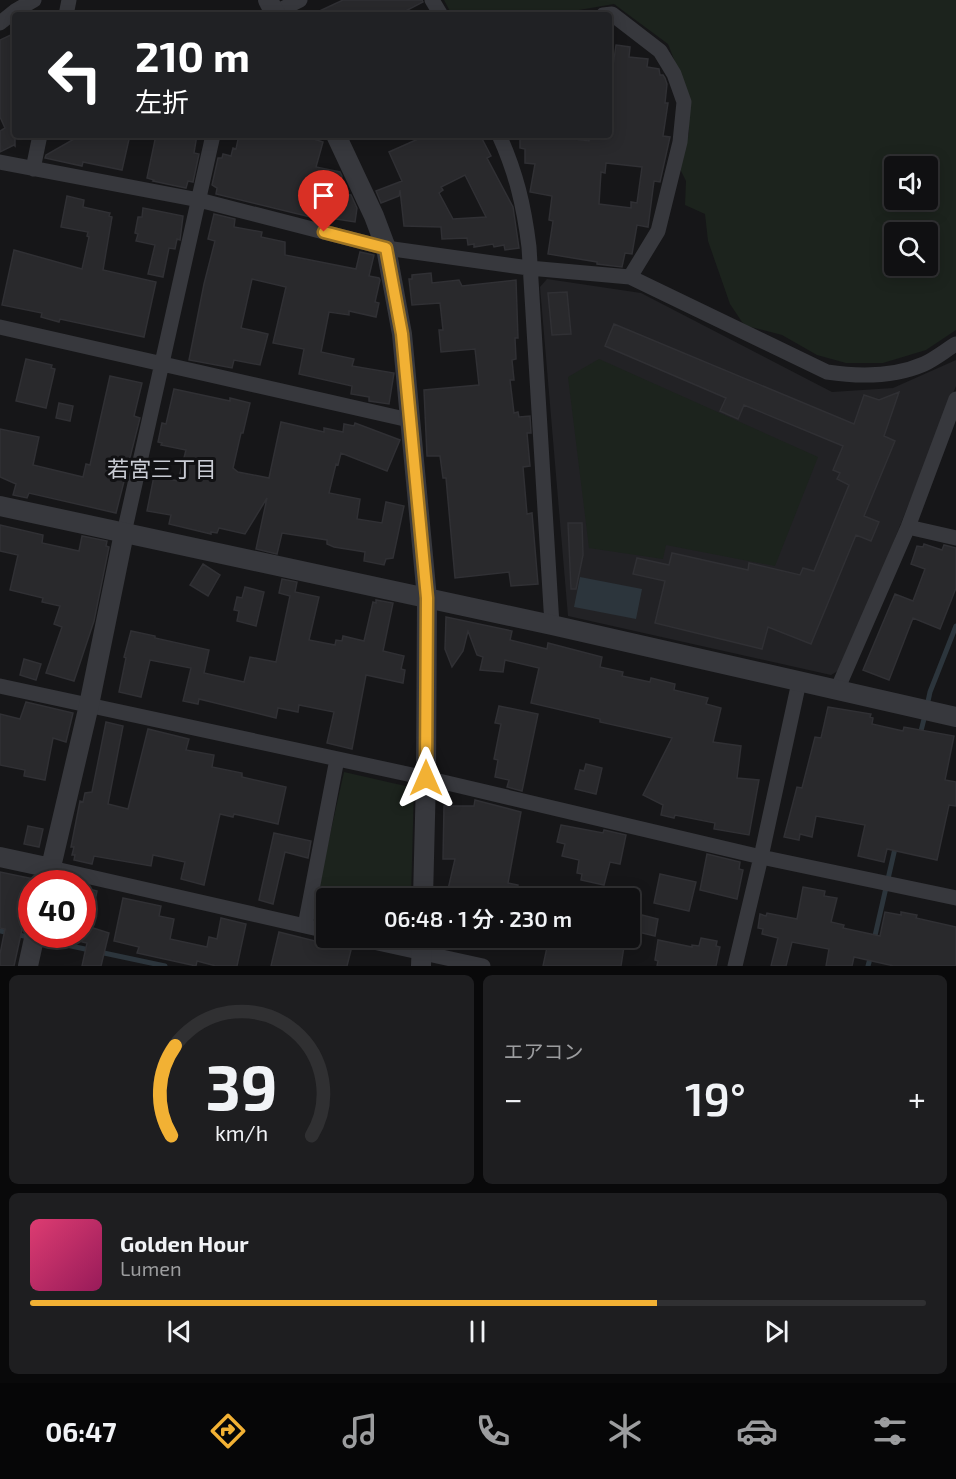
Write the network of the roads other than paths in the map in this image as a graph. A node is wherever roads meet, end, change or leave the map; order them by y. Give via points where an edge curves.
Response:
1 (34, 0) edge
2 (300, 0) edge
3 (272, 11) edge
4 (13, 12) edge
5 (12, 13) edge
6 (612, 14) edge
7 (0, 23) edge
8 (39, 138) edge
9 (212, 138) edge
10 (337, 138) edge
11 (500, 138) edge
12 (0, 162) edge
13 (33, 169) junction
14 (199, 200) junction
15 (386, 248) junction
16 (529, 268) junction
17 (630, 277) junction
18 (0, 327) edge
19 (956, 344) edge
20 (162, 363) junction
21 (956, 399) edge
22 (409, 420) junction
23 (0, 506) edge
24 (908, 527) junction
25 (124, 533) junction
26 (956, 538) edge
27 (427, 598) junction
28 (552, 625) junction
29 (799, 682) junction
30 (0, 686) edge
31 (837, 690) junction
32 (89, 705) junction
33 (956, 717) edge
34 (337, 759) junction
35 (426, 778) junction
36 (0, 857) edge
37 (761, 857) junction
38 (34, 870) edge
39 (50, 870) edge
40 (96, 885) edge
41 (423, 888) edge
42 (956, 898) edge
43 (305, 926) junction
44 (316, 928) edge
45 (32, 948) edge
46 (402, 948) edge
47 (421, 952) edge
48 (28, 966) edge
49 (483, 966) edge
50 (735, 966) edge

1 - 4 street
2 - 3 street
5 - 7 street
6 - 17 street via 660,51 684,102 680,142 658,231
8 - 13 street
9 - 14 street
10 - 15 street
11 - 16 street via 524,207
12 - 13 street
13 - 14 street
14 - 15 street
14 - 20 street
15 - 16 street
15 - 22 street via 402,334
16 - 17 street
16 - 28 street
17 - 19 street via 827,372 855,376 900,372 926,363
18 - 20 street
20 - 22 street
20 - 25 street
21 - 24 street
22 - 27 street
23 - 25 street
24 - 26 street
24 - 31 street
25 - 27 street
25 - 32 street
27 - 28 street
27 - 35 street
28 - 29 street
29 - 31 street
29 - 37 street
30 - 32 street
31 - 33 street
32 - 34 street
32 - 39 street
34 - 35 street
34 - 43 street
35 - 37 street
35 - 41 street
36 - 38 street
37 - 42 street
37 - 50 street
40 - 43 street
43 - 44 street
45 - 48 street
46 - 47 street
47 - 49 street

